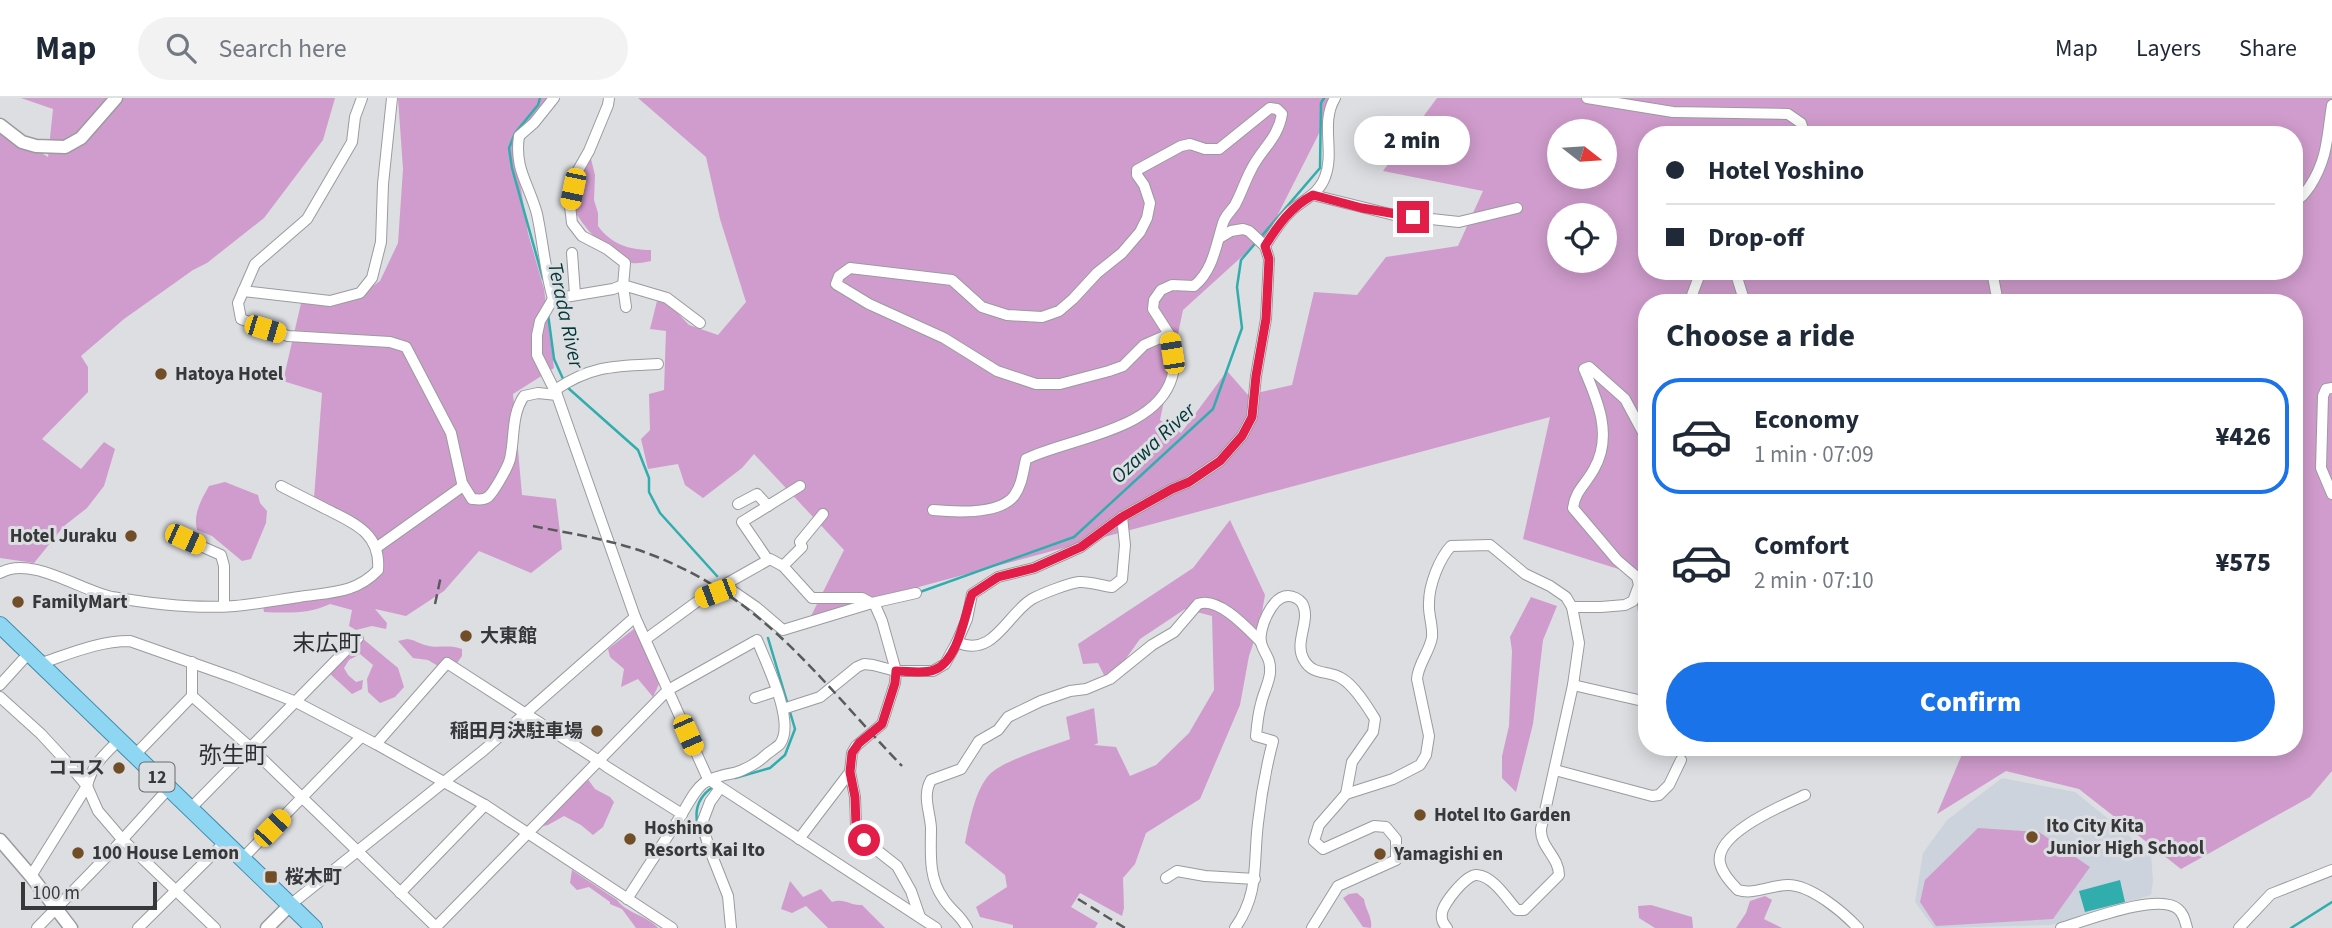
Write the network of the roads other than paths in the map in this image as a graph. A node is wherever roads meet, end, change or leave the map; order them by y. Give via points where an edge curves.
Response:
1 (116, 98) edge
2 (362, 98) edge
3 (392, 98) edge
4 (554, 98) edge
5 (609, 98) edge
6 (1335, 98) edge
7 (1587, 98) edge
8 (2332, 105) edge
9 (0, 125) edge
10 (1802, 126) edge
11 (1313, 195) junction
12 (2303, 196) edge
13 (1517, 208) dead end
14 (1221, 237) junction
15 (1265, 246) junction
16 (572, 253) dead end
17 (623, 286) junction
18 (243, 291) junction
19 (575, 295) junction
20 (552, 300) junction
21 (626, 307) dead end
22 (700, 324) dead end
23 (1169, 334) junction
24 (658, 365) dead end
25 (2332, 388) edge
26 (556, 393) junction
27 (1638, 423) edge
28 (281, 486) dead end
29 (463, 486) junction
30 (800, 486) dead end
31 (2332, 494) edge
32 (738, 504) dead end
33 (768, 506) junction
34 (933, 510) dead end
35 (823, 514) dead end
36 (1122, 517) junction
37 (185, 539) dead end
38 (376, 548) junction
39 (768, 560) junction
40 (783, 566) junction
41 (0, 573) edge
42 (1638, 582) edge
43 (724, 585) junction
44 (1638, 588) edge
45 (916, 593) dead end
46 (225, 606) junction
47 (875, 606) junction
48 (1572, 607) junction
49 (635, 617) junction
50 (0, 625) edge
51 (358, 638) dead end
52 (646, 639) junction
53 (957, 642) junction
54 (1261, 642) junction
55 (34, 659) junction
56 (192, 662) junction
57 (896, 671) junction
58 (0, 685) edge
59 (1573, 685) junction
60 (668, 690) junction
61 (776, 691) junction
62 (192, 696) junction
63 (0, 697) edge
64 (755, 698) dead end
65 (1638, 700) edge
66 (296, 702) junction
67 (787, 708) junction
68 (526, 713) junction
69 (361, 737) junction
70 (119, 740) junction
71 (376, 744) junction
72 (251, 748) junction
73 (134, 756) junction
74 (1681, 760) dead end
75 (599, 761) junction
76 (1555, 770) junction
77 (850, 772) junction
78 (708, 779) junction
79 (445, 781) junction
80 (87, 786) junction
81 (169, 788) junction
82 (720, 788) junction
83 (1346, 794) junction
84 (1805, 795) dead end
85 (302, 797) junction
86 (485, 805) junction
87 (190, 809) junction
88 (682, 814) junction
89 (528, 833) junction
90 (122, 839) junction
91 (799, 839) junction
92 (0, 841) edge
93 (225, 842) junction
94 (358, 852) junction
95 (242, 859) junction
96 (2332, 870) edge
97 (31, 876) junction
98 (1166, 878) dead end
99 (1255, 878) junction
100 (176, 891) junction
101 (400, 893) junction
102 (627, 899) junction
103 (290, 905) junction
104 (56, 909) junction
105 (920, 917) junction
106 (37, 928) edge
107 (71, 928) edge
108 (138, 928) edge
109 (215, 928) edge
110 (267, 928) edge
111 (314, 928) edge
112 (436, 928) edge
113 (670, 928) edge
114 (731, 928) edge
115 (936, 928) edge
116 (967, 928) edge
117 (1235, 928) edge
118 (1312, 928) edge
119 (1447, 928) edge
120 (1858, 928) edge
121 (2061, 928) edge
122 (2187, 928) edge
123 (2239, 928) edge

1 - 9 street via 81,138 65,147 22,142
2 - 18 street via 352,142 324,192 307,219 255,264
3 - 18 street via 381,242 372,278 360,293 330,301
4 - 20 street via 519,136 518,146 519,167 536,211
5 - 17 street via 577,172 570,206 572,223 582,236 625,263
6 - 11 street via 1327,118 1326,176
7 - 10 street via 1673,112 1788,114
8 - 12 street via 2327,149
11 - 13 street via 1394,215 1459,222
11 - 15 street via 1289,214
14 - 15 street via 1243,229
14 - 23 street via 1203,278 1194,286 1172,285 1154,300 1153,309
14 - 23 street via 1223,221 1280,124 1282,114 1277,109 1270,108 1219,149 1181,146 1136,170 1150,203 1140,232 1059,311 1042,317 982,307 952,280 850,268 836,284 944,338 997,371 1036,384 1059,384 1109,371 1122,366 1144,345
15 - 36 street via 1269,259 1266,319 1252,417 1242,436 1220,461 1189,482
16 - 19 street
17 - 19 street
17 - 21 street
17 - 22 street via 667,298
18 - 29 street via 238,303 241,319 265,329 288,336 406,346 451,433
19 - 20 street
20 - 26 street via 540,321 537,355
23 - 34 street via 1173,375 1166,393 1148,410 1121,427 1026,459 1021,484 1012,499 984,510
24 - 26 street via 598,368
25 - 31 street via 2323,396 2320,446 2321,468
26 - 29 street via 524,396 518,405 509,462 489,496 472,499
26 - 49 street
27 - 42 street via 1625,399 1589,367 1584,369 1601,413 1604,442 1573,508
28 - 38 street via 358,524
29 - 38 street
30 - 33 street
32 - 33 street via 757,494
33 - 39 street via 742,522
35 - 40 street
36 - 53 street via 1081,547 1034,568 998,577 972,594
36 - 53 street via 1122,579 1112,587 1079,582 1031,600 995,637 979,646
37 - 46 street via 221,555
38 - 46 street via 379,570 367,582 345,591
39 - 40 street
39 - 43 street
40 - 47 street via 812,598 862,598
41 - 46 street via 26,568 110,596
43 - 47 street via 783,630
43 - 52 street
44 - 48 street via 1633,601 1625,605
45 - 47 street
47 - 57 street
48 - 59 street via 1579,643
48 - 83 street via 1566,597 1525,574 1490,545 1451,546 1434,579 1429,603 1432,639 1418,669 1429,736 1426,755 1420,765 1393,779
49 - 52 street
49 - 68 street
50 - 55 main road, 12
51 - 66 street
52 - 60 street
53 - 57 street via 945,664 933,671
54 - 83 street via 1271,607 1279,598 1297,598 1305,611 1300,644 1306,663 1319,673 1342,678 1375,719 1373,732 1352,762
54 - 99 street via 1269,657 1270,675 1255,736 1273,741 1258,825
54 - 116 street via 1215,605 1198,604 1174,632 1110,679 1008,717 998,730 979,741 961,769 931,780 926,801 931,864 943,899
55 - 56 street via 117,641
55 - 58 street
55 - 70 main road, 12
56 - 62 street
56 - 66 street
57 - 67 street via 864,664 820,696
57 - 77 street via 884,718 856,746
59 - 65 street
59 - 76 street
60 - 61 street via 757,640
60 - 75 street
60 - 78 street
61 - 64 street
61 - 67 street
62 - 72 street
62 - 73 street
63 - 80 street
66 - 69 street
66 - 72 street
67 - 78 street via 780,743 748,767
68 - 71 street via 447,663
68 - 75 street
68 - 79 street
69 - 71 street
69 - 85 street
70 - 73 main road, 12
70 - 80 street via 96,763
71 - 79 street
72 - 85 street
72 - 87 street
73 - 81 main road, 12
74 - 76 street via 1669,785 1652,796
75 - 88 street
75 - 89 street
76 - 119 street via 1541,838 1559,865 1559,875 1524,910 1517,910 1490,880 1476,874 1465,878 1441,910
77 - 91 street
77 - 105 street via 859,834 897,866
78 - 82 street
78 - 88 street
79 - 86 street
79 - 94 street
80 - 90 street via 98,810
80 - 97 street
81 - 87 main road, 12
81 - 90 street
82 - 91 street
82 - 114 street via 702,823 728,896
83 - 118 street via 1319,825 1314,841 1323,849 1374,826 1386,827 1396,839 1396,860 1338,886
84 - 120 street via 1743,827 1724,844 1719,862 1738,890 1801,887
85 - 94 street
85 - 95 street
86 - 89 street
86 - 101 street
87 - 93 main road, 12
88 - 102 street
89 - 102 street
89 - 112 street
90 - 100 street
90 - 104 street
91 - 105 street
92 - 97 street
93 - 95 main road, 12
93 - 100 street
94 - 101 street
94 - 103 street
95 - 103 main road, 12
96 - 123 street via 2272,894
97 - 104 street
98 - 99 street via 1177,871
99 - 117 street via 1252,895
100 - 108 street
100 - 109 street
101 - 112 street
102 - 113 street
103 - 110 street
103 - 111 main road, 12
104 - 106 street
104 - 107 street
105 - 115 street
121 - 122 street via 2157,904 2178,909

